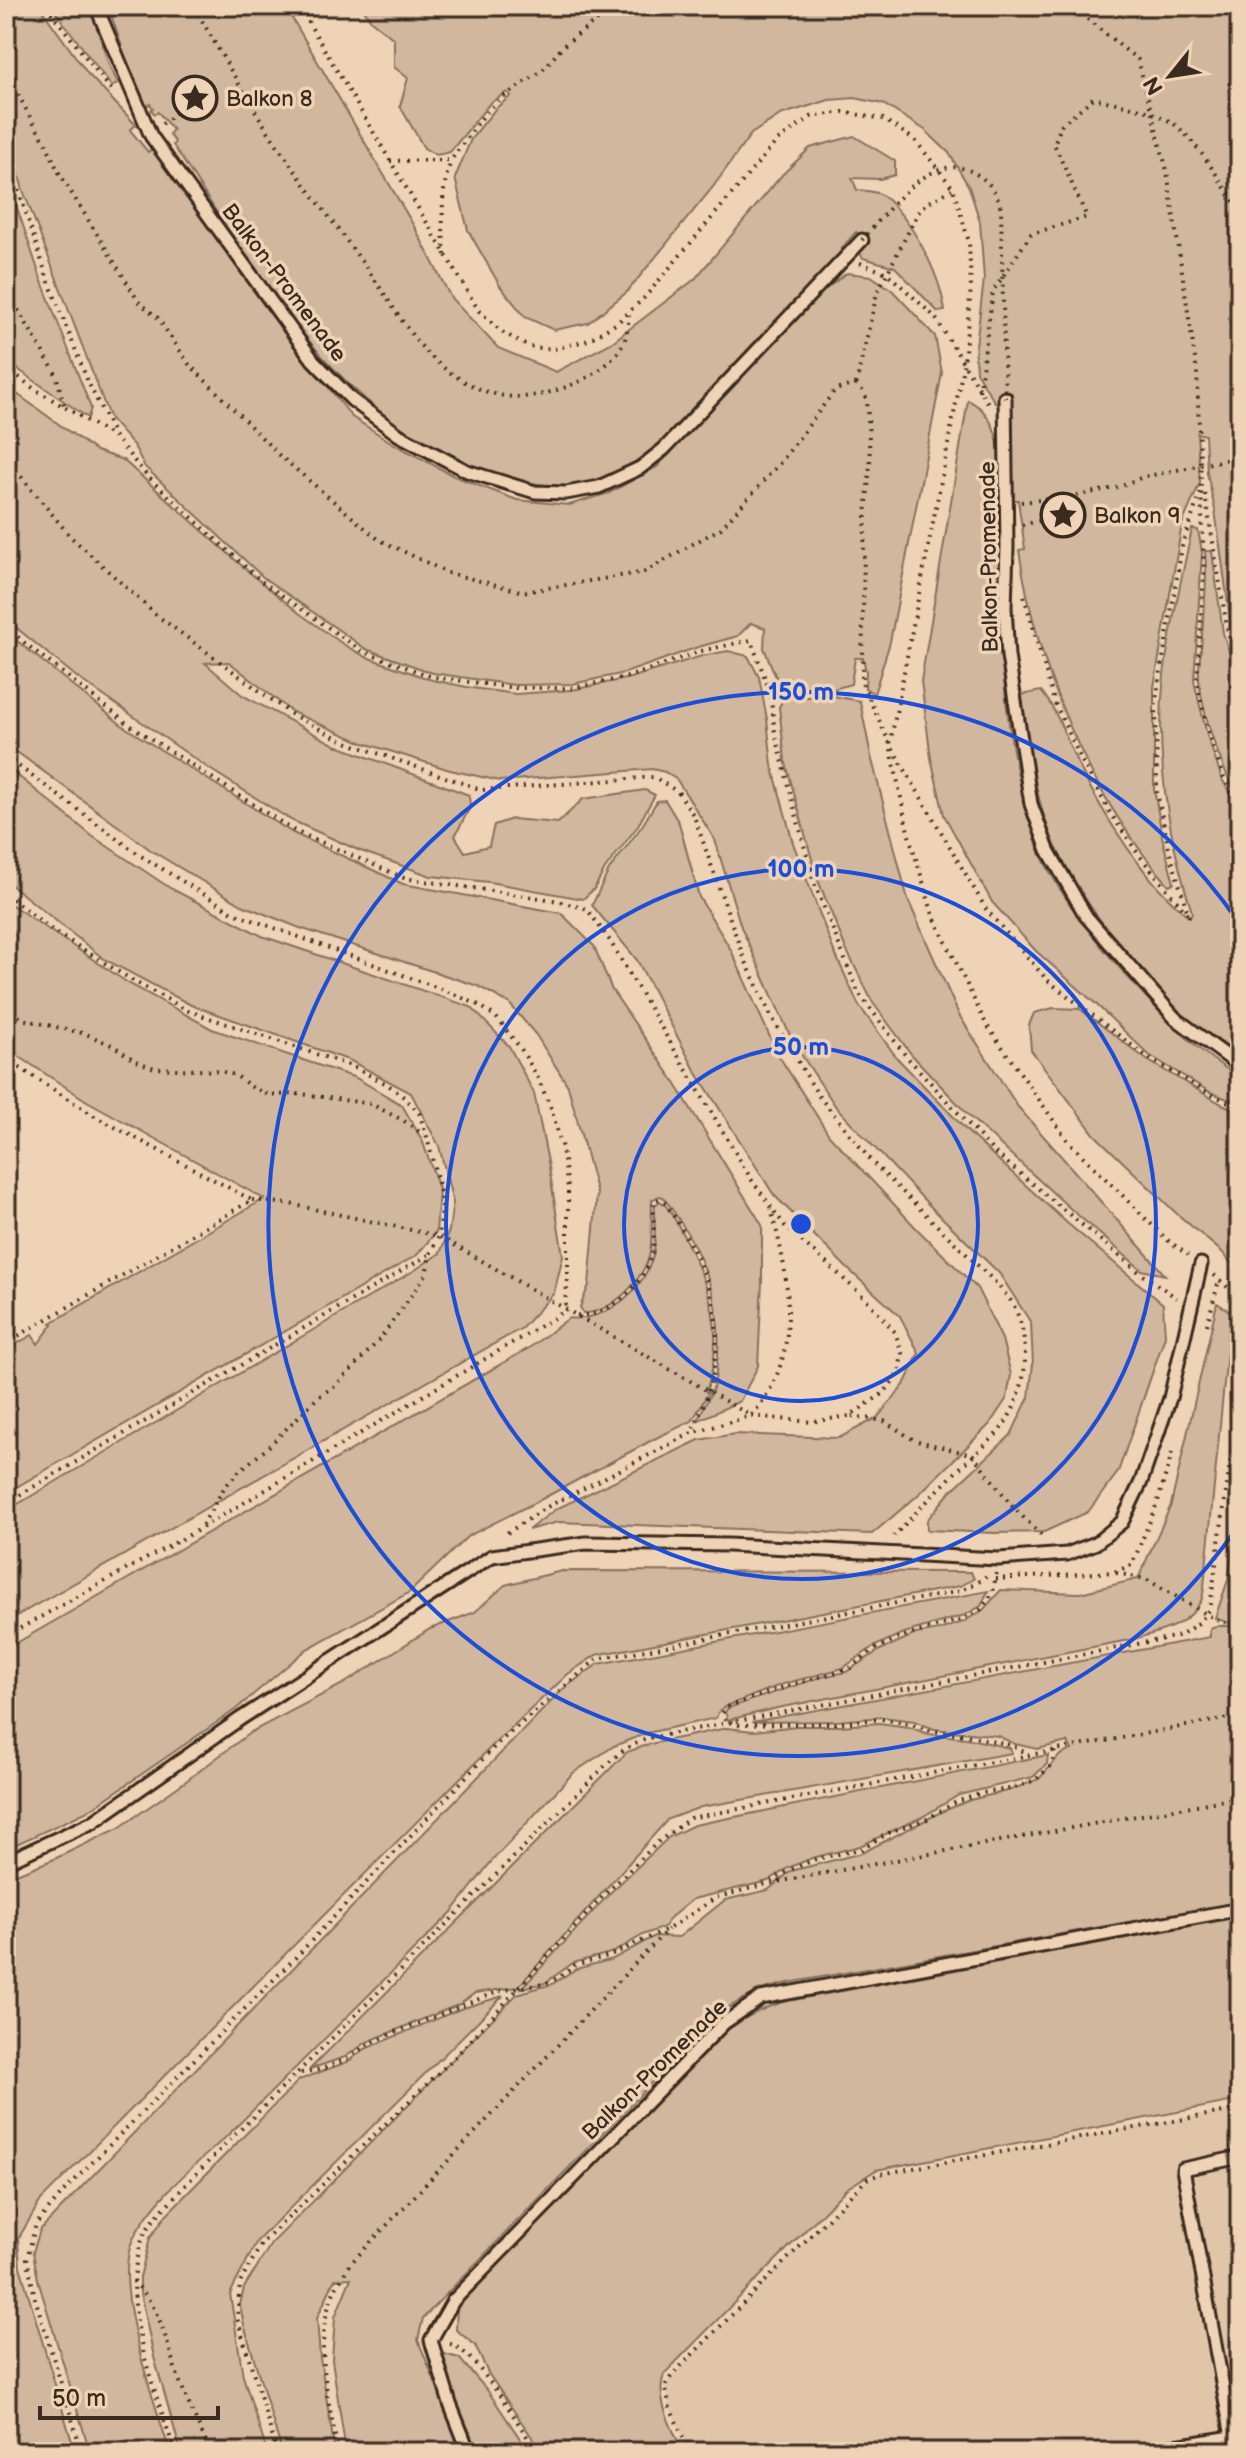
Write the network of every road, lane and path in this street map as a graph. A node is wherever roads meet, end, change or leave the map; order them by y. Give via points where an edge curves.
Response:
1 (46, 6) edge
2 (96, 6) edge
3 (196, 6) edge
4 (303, 6) edge
5 (616, 6) edge
6 (1067, 6) edge
7 (113, 92) dead end
8 (195, 98) dead end
9 (1150, 113) junction
10 (161, 125) dead end
11 (6, 152) edge
12 (451, 160) junction
13 (390, 161) junction
14 (953, 188) junction
15 (1240, 211) edge
16 (862, 240) joint
17 (445, 257) junction
18 (844, 258) junction
19 (887, 273) junction
20 (6, 289) edge
21 (630, 312) junction
22 (964, 362) junction
23 (6, 367) edge
24 (979, 391) junction
25 (1005, 398) joint
26 (64, 406) junction
27 (1006, 428) junction
28 (116, 439) junction
29 (1240, 457) edge
30 (6, 458) edge
31 (1202, 466) junction
32 (1203, 484) junction
33 (1007, 502) junction
34 (1063, 515) dead end
35 (1018, 526) dead end
36 (1021, 585) dead end
37 (6, 626) edge
38 (1240, 672) edge
39 (890, 744) junction
40 (6, 757) edge
41 (1240, 808) edge
42 (6, 894) edge
43 (6, 1006) edge
44 (6, 1059) edge
45 (1240, 1066) edge
46 (1240, 1107) edge
47 (427, 1137) junction
48 (252, 1200) junction
49 (771, 1206) junction
50 (439, 1236) junction
51 (430, 1254) junction
52 (1201, 1264) junction
53 (1192, 1309) junction
54 (1240, 1309) edge
55 (567, 1310) junction
56 (6, 1343) edge
57 (1240, 1391) edge
58 (709, 1392) junction
59 (751, 1416) junction
60 (849, 1416) junction
61 (692, 1433) junction
62 (973, 1455) junction
63 (6, 1503) edge
64 (200, 1529) junction
65 (879, 1552) junction
66 (1058, 1555) junction
67 (492, 1556) junction
68 (998, 1559) junction
69 (1114, 1572) dead end
70 (1206, 1614) junction
71 (1240, 1630) edge
72 (6, 1636) edge
73 (1240, 1716) edge
74 (726, 1721) junction
75 (1055, 1750) junction
76 (1030, 1755) junction
77 (1240, 1797) edge
78 (6, 1862) edge
79 (766, 1884) junction
80 (1240, 1909) edge
81 (670, 1928) junction
82 (517, 1989) junction
83 (298, 2073) junction
84 (1240, 2109) edge
85 (1240, 2157) edge
86 (133, 2281) junction
87 (431, 2340) junction
88 (1236, 2437) edge
89 (82, 2452) edge
90 (175, 2452) edge
91 (211, 2452) edge
92 (277, 2452) edge
93 (338, 2452) edge
94 (469, 2452) edge
95 (537, 2452) edge
96 (690, 2452) edge
97 (1137, 2452) edge

1 - 7 path
2 - 18 lane, Balkon-Promenade via 151,136 313,360 352,400 399,435 467,471 507,485 566,493 599,487 640,468
3 - 21 path via 257,113 402,323 456,377 503,396 528,398 572,384 612,359 624,342
4 - 13 path
5 - 12 path via 564,45 542,71 500,99
6 - 9 path via 1138,60
8 - 10 path
9 - 15 path via 1172,123 1202,154
9 - 24 path via 1093,98 1062,124 1054,144 1087,217 1031,234 993,291
9 - 31 path via 1167,171 1183,263
11 - 28 path via 52,290
12 - 13 path
12 - 17 path via 441,210
13 - 17 path
14 - 19 path via 918,213
14 - 21 path via 915,140 883,119 843,112 811,117 776,142
14 - 22 path via 969,242
16 - 18 lane, Balkon-Promenade
16 - 25 path, bridge via 921,177 937,169 972,171 992,187 1001,208
17 - 21 path via 479,311 529,347 554,349 588,340
18 - 19 path
19 - 22 path via 935,317
19 - 39 path via 877,293 856,384 867,399 870,461 862,683
20 - 26 path via 56,374
22 - 24 path
22 - 39 path
23 - 26 path
24 - 27 path
25 - 27 lane, Balkon-Promenade
26 - 28 path
27 - 33 lane, Balkon-Promenade
28 - 53 path via 148,477 261,581 362,651 433,677 514,688 571,688 628,677 751,640 770,692 775,732 813,880 858,992 906,1056 994,1152
29 - 31 path
30 - 62 path via 70,536 155,614 291,714 343,741 482,790 654,777 678,792 694,816 742,953 771,1016 818,1095 874,1164 1014,1305 1027,1348 1018,1398 1002,1428
31 - 32 path
31 - 33 path via 1069,497
32 - 36 path via 1182,547 1156,700 1157,792 1189,917 1116,822 1081,759 1054,701
32 - 38 path via 1228,633
32 - 41 path via 1197,682 1214,750
33 - 45 lane, Balkon-Promenade via 1008,656 1031,804 1048,850 1086,916 1175,1018
34 - 35 path
37 - 49 path via 128,724 293,830 404,878 587,909
39 - 46 path via 986,909 1047,980 1147,1057
39 - 52 path via 908,832 933,915 986,1024 1068,1141 1166,1239
40 - 55 path via 141,856 236,914 444,990 496,1017 537,1076 562,1148 568,1188
42 - 47 path via 52,930 189,1011 351,1066 387,1084 419,1113
43 - 47 path via 22,1019 86,1034 154,1068 220,1071 269,1095 371,1104
44 - 48 path via 96,1117
47 - 50 path via 442,1209
48 - 50 path
48 - 56 path
49 - 59 path via 787,1282 785,1356 774,1385
49 - 60 path via 785,1226 895,1332 902,1353 899,1373 884,1393
50 - 51 path
50 - 55 path
51 - 63 path
51 - 64 path via 426,1275 380,1339 239,1471
52 - 53 lane
52 - 54 path via 1233,1292
53 - 66 lane via 1170,1398 1122,1522 1096,1543
55 - 58 path
55 - 58 path via 594,1314 630,1293 652,1256 654,1201 659,1199 702,1266 713,1303 717,1351
55 - 64 path
57 - 70 path
58 - 59 path
58 - 61 path
59 - 60 path via 811,1422
59 - 61 path
60 - 62 path via 884,1421 914,1440
61 - 67 path via 547,1507 507,1533
62 - 65 path
62 - 66 path
64 - 72 path
65 - 67 lane via 586,1543
65 - 68 lane
66 - 68 lane
67 - 78 lane via 240,1719 93,1822
68 - 74 path via 993,1593 980,1610 898,1638 850,1668 727,1707 722,1713
68 - 89 path via 982,1580 961,1591 597,1659 498,1743 36,2224 27,2258 35,2298
69 - 70 path via 1146,1579
70 - 71 path
70 - 74 path via 1179,1636
73 - 75 path
74 - 76 path via 740,1725 881,1719 1011,1745
74 - 83 path via 626,1748
75 - 76 path
75 - 79 path via 1052,1765 1035,1780 956,1802 862,1849 816,1859
76 - 82 path via 690,1818 604,1895
77 - 79 path
79 - 81 path via 715,1898
80 - 87 lane, Balkon-Promenade via 761,1998 724,2023 453,2301
81 - 82 path via 575,1965 544,1984
81 - 93 path via 351,2263 334,2291 324,2328 323,2358
82 - 83 path via 478,1999 322,2069
82 - 92 path via 455,2057 262,2243 240,2283 237,2318
83 - 86 path via 192,2178 145,2233
84 - 96 path via 867,2179 672,2375 665,2386 670,2408
85 - 88 lane via 1183,2169
86 - 90 path via 143,2349
86 - 91 path via 155,2308
87 - 94 lane
87 - 95 path via 459,2346
88 - 97 lane

